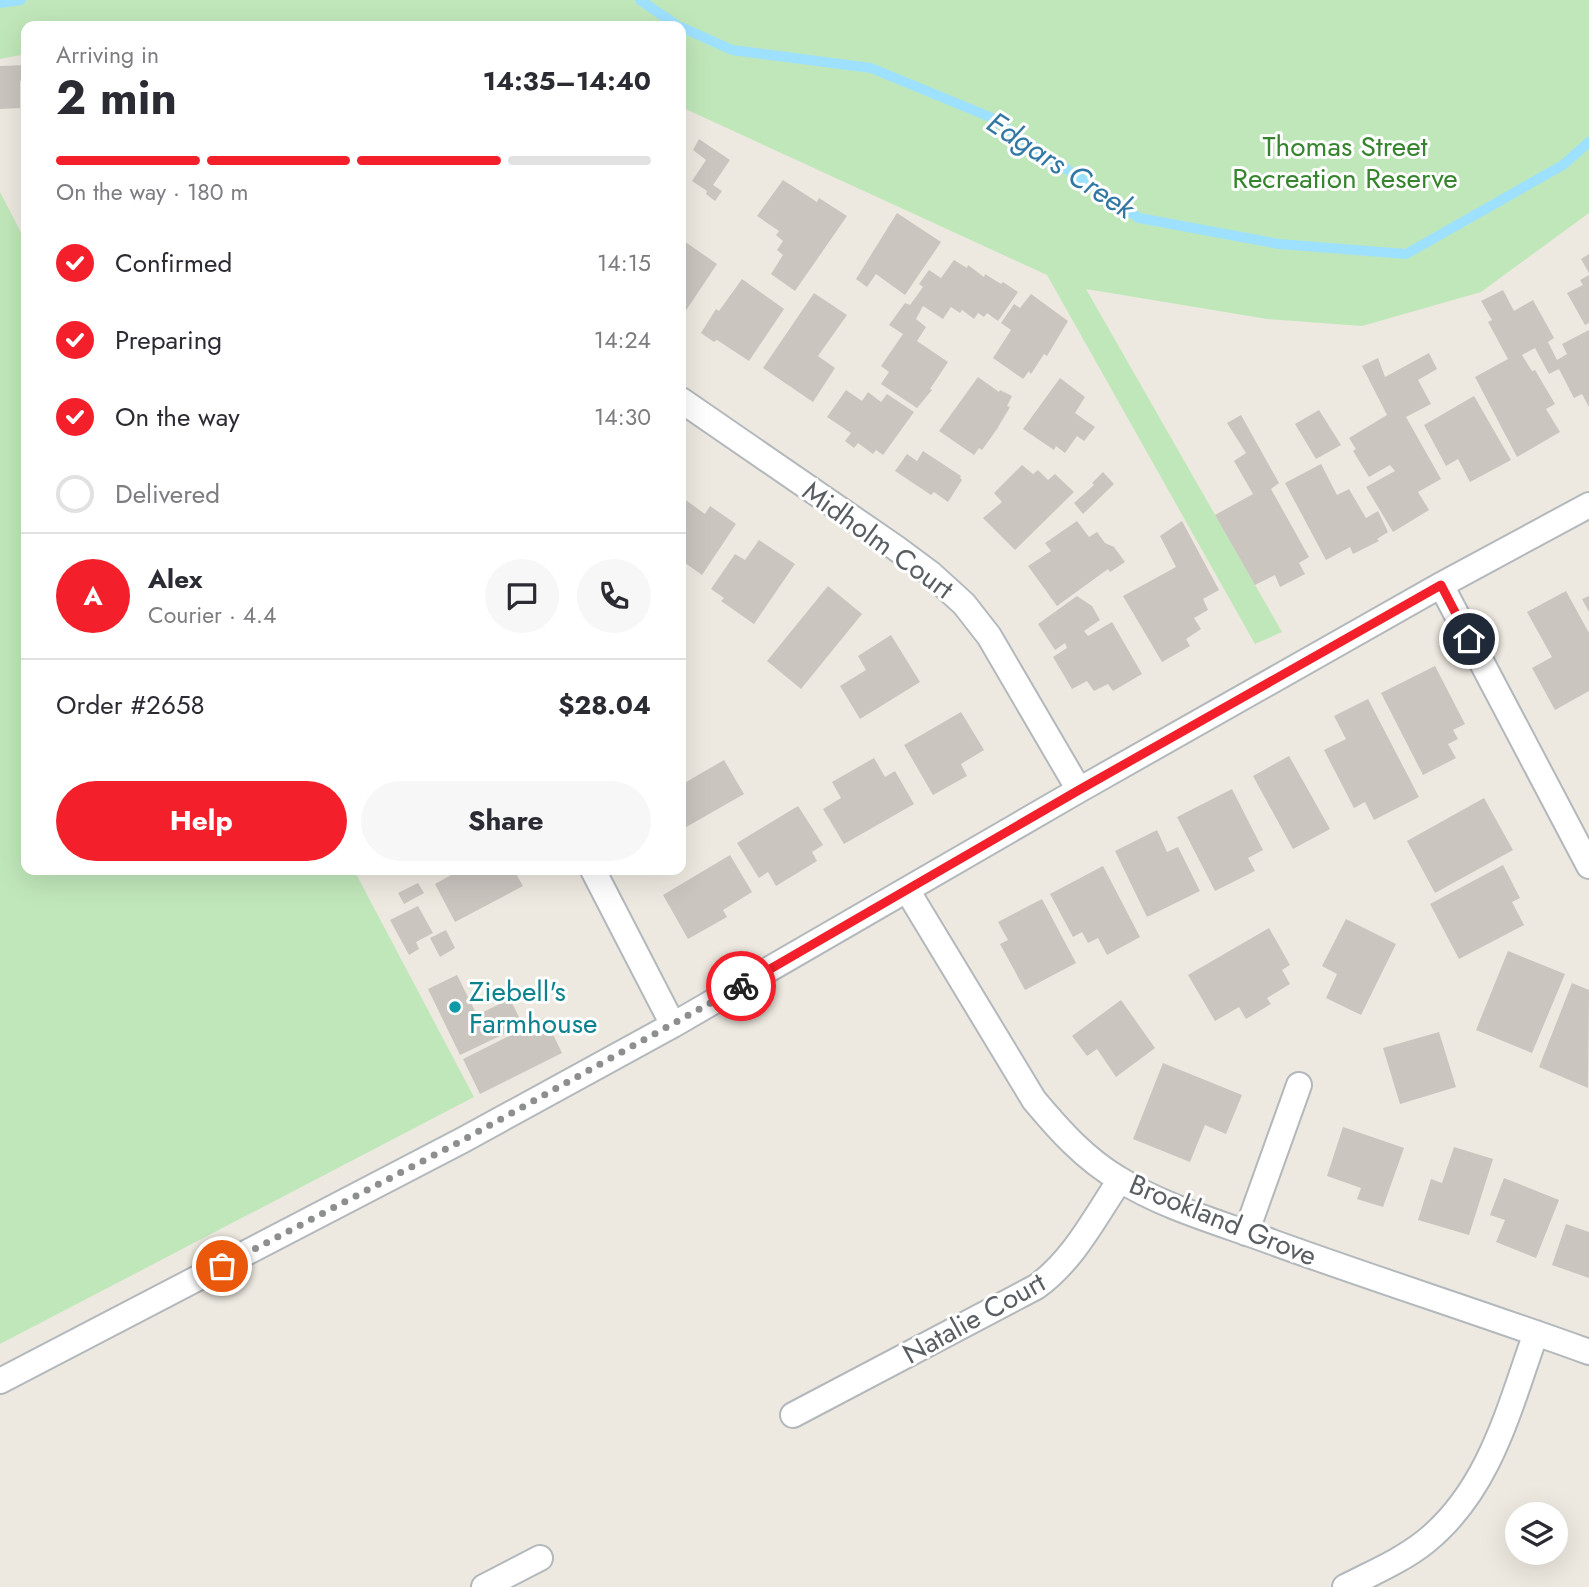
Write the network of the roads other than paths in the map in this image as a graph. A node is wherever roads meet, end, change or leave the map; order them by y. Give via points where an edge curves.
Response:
1 (686, 403) edge
2 (1589, 505) edge
3 (1441, 585) junction
4 (1079, 790) junction
5 (1589, 866) edge
6 (596, 875) edge
7 (908, 890) junction
8 (673, 1025) junction
9 (1298, 1085) dead end
10 (1120, 1180) junction
11 (1246, 1233) junction
12 (1536, 1333) junction
13 (1589, 1352) edge
14 (0, 1381) edge
15 (793, 1415) dead end
16 (540, 1558) dead end
17 (484, 1587) edge
18 (1345, 1587) edge

1 - 4 street, Midholm Court via 896,548 964,604 989,636
2 - 3 street
3 - 4 street
3 - 5 street
4 - 7 street
6 - 8 street
7 - 8 street
7 - 10 street, Brookland Grove via 1034,1100 1088,1158
8 - 14 street
9 - 11 street
10 - 11 street, Brookland Grove
10 - 15 street, Natalie Court via 1070,1254 1036,1287
11 - 12 street, Brookland Grove
12 - 13 street, Brookland Grove
12 - 18 street via 1492,1457 1472,1492 1423,1544
16 - 17 street

